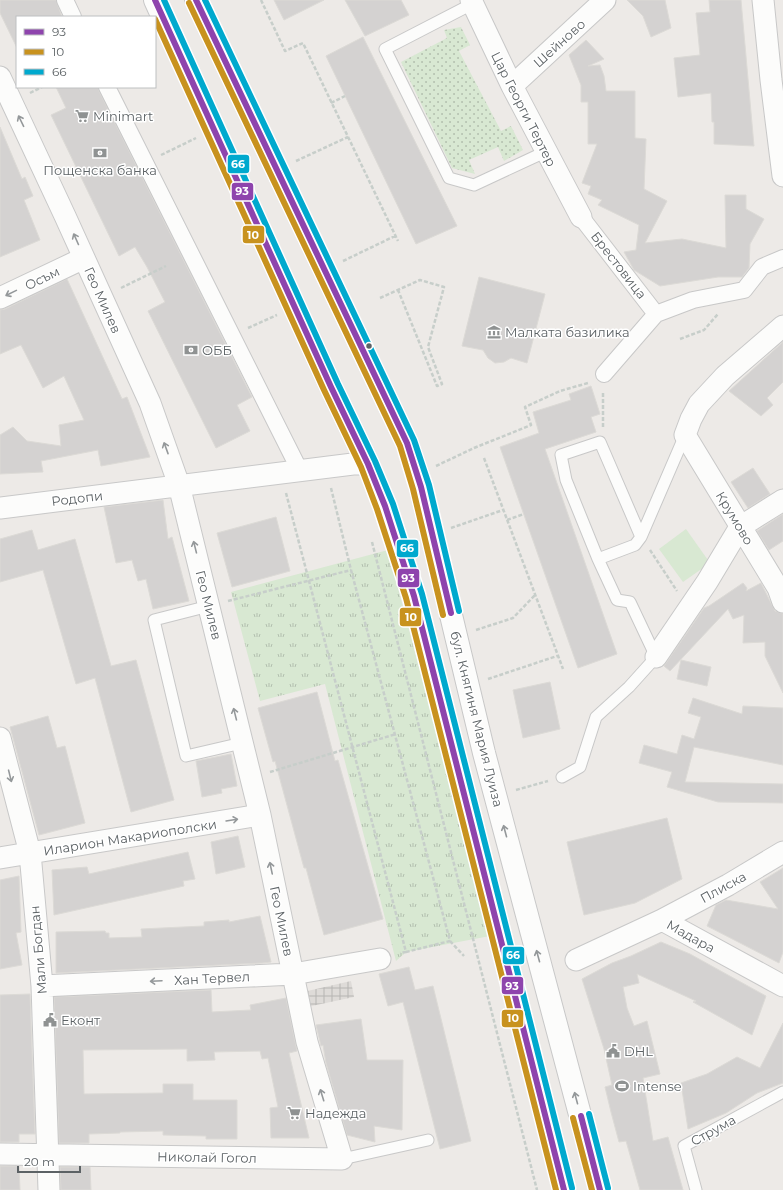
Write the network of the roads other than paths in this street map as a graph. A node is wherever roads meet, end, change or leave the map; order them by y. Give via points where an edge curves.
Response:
1 (65, 0) edge
2 (155, 0) edge
3 (196, 0) edge
4 (605, 0) edge
5 (763, 0) edge
6 (471, 2) edge
7 (73, 16) edge
8 (0, 77) edge
9 (777, 79) edge
10 (512, 86) junction
11 (108, 88) edge
12 (545, 152) junction
13 (783, 176) edge
14 (581, 217) joint
15 (84, 258) junction
16 (783, 258) edge
17 (0, 298) edge
18 (656, 314) junction
19 (783, 326) edge
20 (598, 378) road end
21 (685, 435) junction
22 (368, 464) junction
23 (290, 472) junction
24 (180, 485) junction
25 (783, 500) edge
26 (0, 508) edge
27 (740, 527) junction
28 (641, 537) junction
29 (598, 559) junction
30 (783, 602) edge
31 (209, 606) junction
32 (656, 657) junction
33 (0, 738) edge
34 (242, 743) junction
35 (562, 777) road end
36 (260, 815) junction
37 (783, 852) edge
38 (30, 853) junction
39 (0, 858) edge
40 (662, 920) junction
41 (380, 959) road end
42 (576, 960) dead end
43 (293, 974) junction
44 (42, 986) junction
45 (783, 986) edge
46 (783, 1092) edge
47 (428, 1140) dead end
48 (0, 1154) edge
49 (48, 1154) junction
50 (342, 1159) junction
51 (49, 1190) edge
52 (564, 1190) edge
53 (600, 1190) edge
54 (696, 1190) edge

1 - 7 street
2 - 22 main road
53 -> 3 main road, бул. Княгиня Мария Луиза via 484,753 417,473 404,436
4 - 10 street, Шейново
5 - 9 street
6 - 10 street, Цар Георги Тертер
6 - 12 lane via 385,49 449,178 474,185
15 -> 8 street, Гео Милев
9 - 13 street
10 - 12 street, Цар Георги Тертер
11 - 23 street via 231,336
12 - 14 street, Цар Георги Тертер
14 - 18 street, Брестовица
15 -> 17 street, Осъм
24 -> 15 street, Гео Милев via 150,403
16 - 18 street via 762,267 744,290 693,300
18 - 20 street
19 - 21 street via 725,376 699,404
21 - 27 street, Крумово
21 - 28 lane
22 - 23 street, Родопи
22 - 52 main road via 385,506 414,596
23 - 24 street, Родопи
24 - 26 street, Родопи
31 -> 24 street, Гео Милев
25 - 27 street
27 - 30 street, Крумово via 778,588
27 - 32 street via 707,582
28 - 29 lane via 634,545
28 - 29 lane via 600,442 561,455 566,480
29 - 32 lane via 617,600 630,602
34 -> 31 street, Гео Милев
31 - 34 lane via 154,620 186,756
32 - 35 lane via 629,687 596,717 580,767
33 -> 38 street, Мали Богдан
34 - 36 street, Гео Милев
38 -> 36 street, Иларион Макариополски
43 -> 36 street, Гео Милев
37 - 40 street, Плиска
38 - 39 street, Иларион Макариополски
38 - 44 street, Мали Богдан
40 - 42 street, Мадара
40 - 45 street, Мадара
41 - 43 street, Хан Тервел
43 -> 44 street, Хан Тервел
50 -> 43 street, Гео Милев via 306,1042
44 - 49 street, Мали Богдан
46 - 54 lane, Струма via 684,1146
47 - 50 lane
48 - 49 street, Николай Гогол
49 - 50 street, Николай Гогол
49 - 51 street, Мали Богдан

